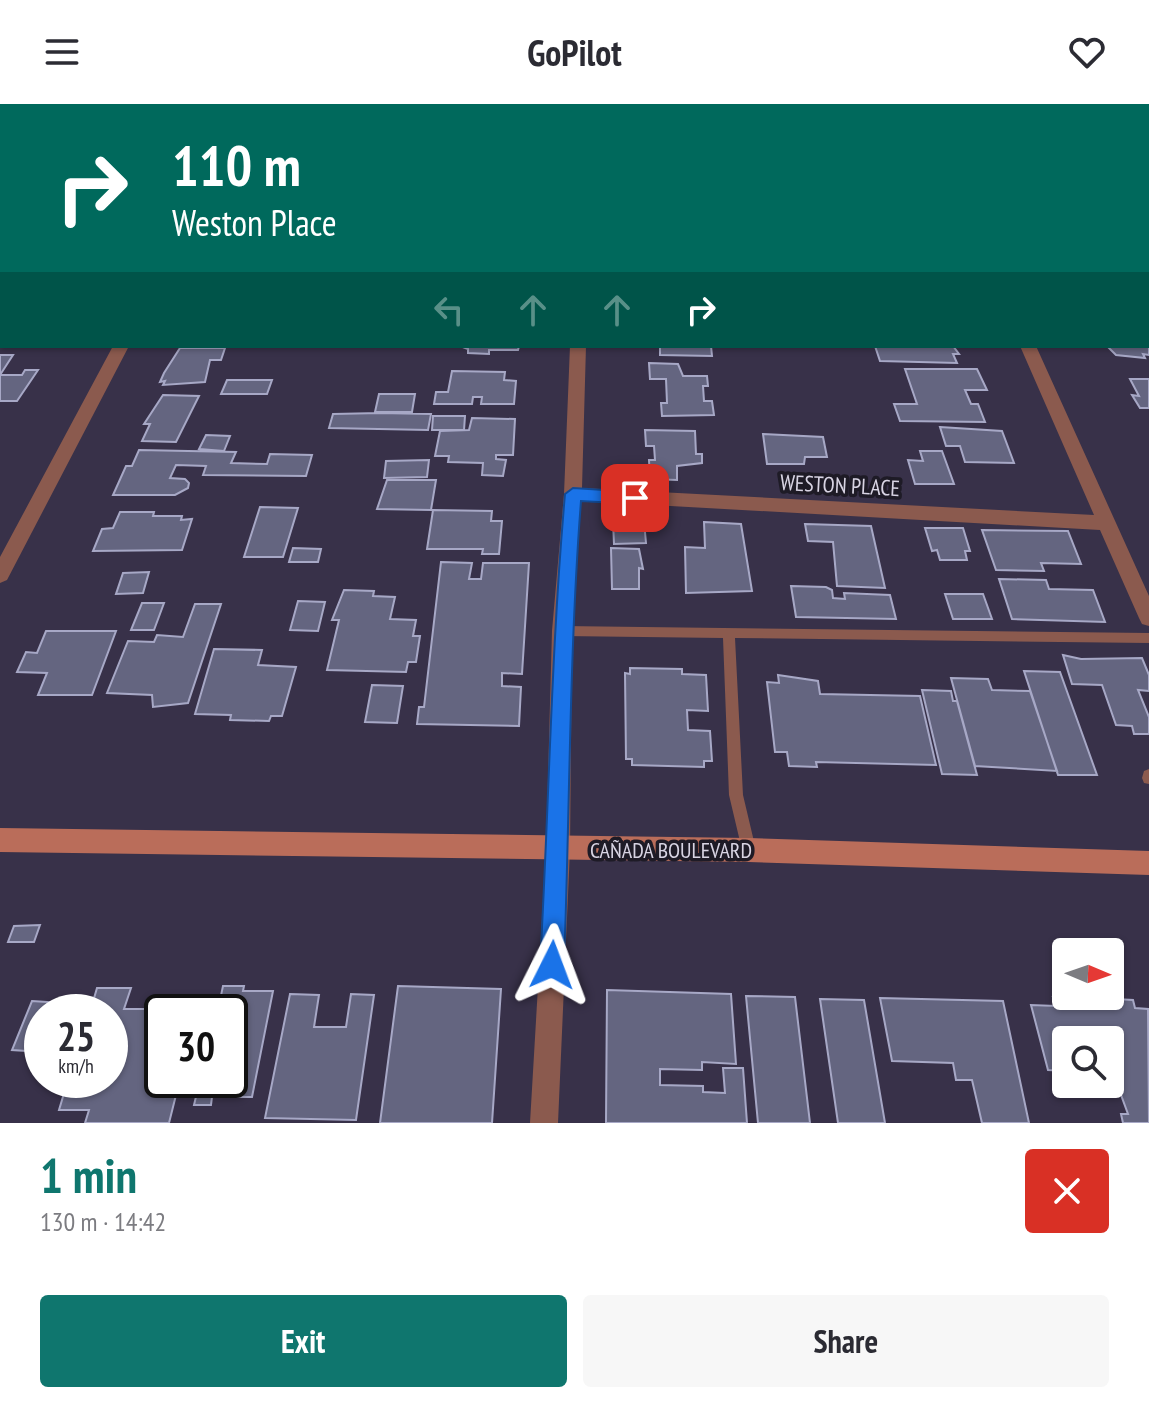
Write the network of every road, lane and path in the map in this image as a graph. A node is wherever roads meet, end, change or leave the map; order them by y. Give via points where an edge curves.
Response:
1 (120, 348) edge
2 (578, 348) edge
3 (1029, 348) edge
4 (573, 494) junction
5 (1104, 523) junction
6 (0, 575) edge
7 (1149, 618) edge
8 (562, 631) junction
9 (729, 633) junction
10 (1149, 638) edge
11 (0, 840) edge
12 (558, 850) junction
13 (749, 850) junction
14 (1149, 863) edge
15 (544, 1123) edge

1 - 6 street
2 - 4 street
3 - 5 street
4 - 5 street, WESTON PLACE
4 - 8 street
5 - 7 street
8 - 9 lane
8 - 12 street
9 - 10 lane
9 - 13 lane via 736,795
11 - 12 main road, CAÑADA BOULEVARD
12 - 13 main road, CAÑADA BOULEVARD
12 - 15 street
13 - 14 main road, CAÑADA BOULEVARD

